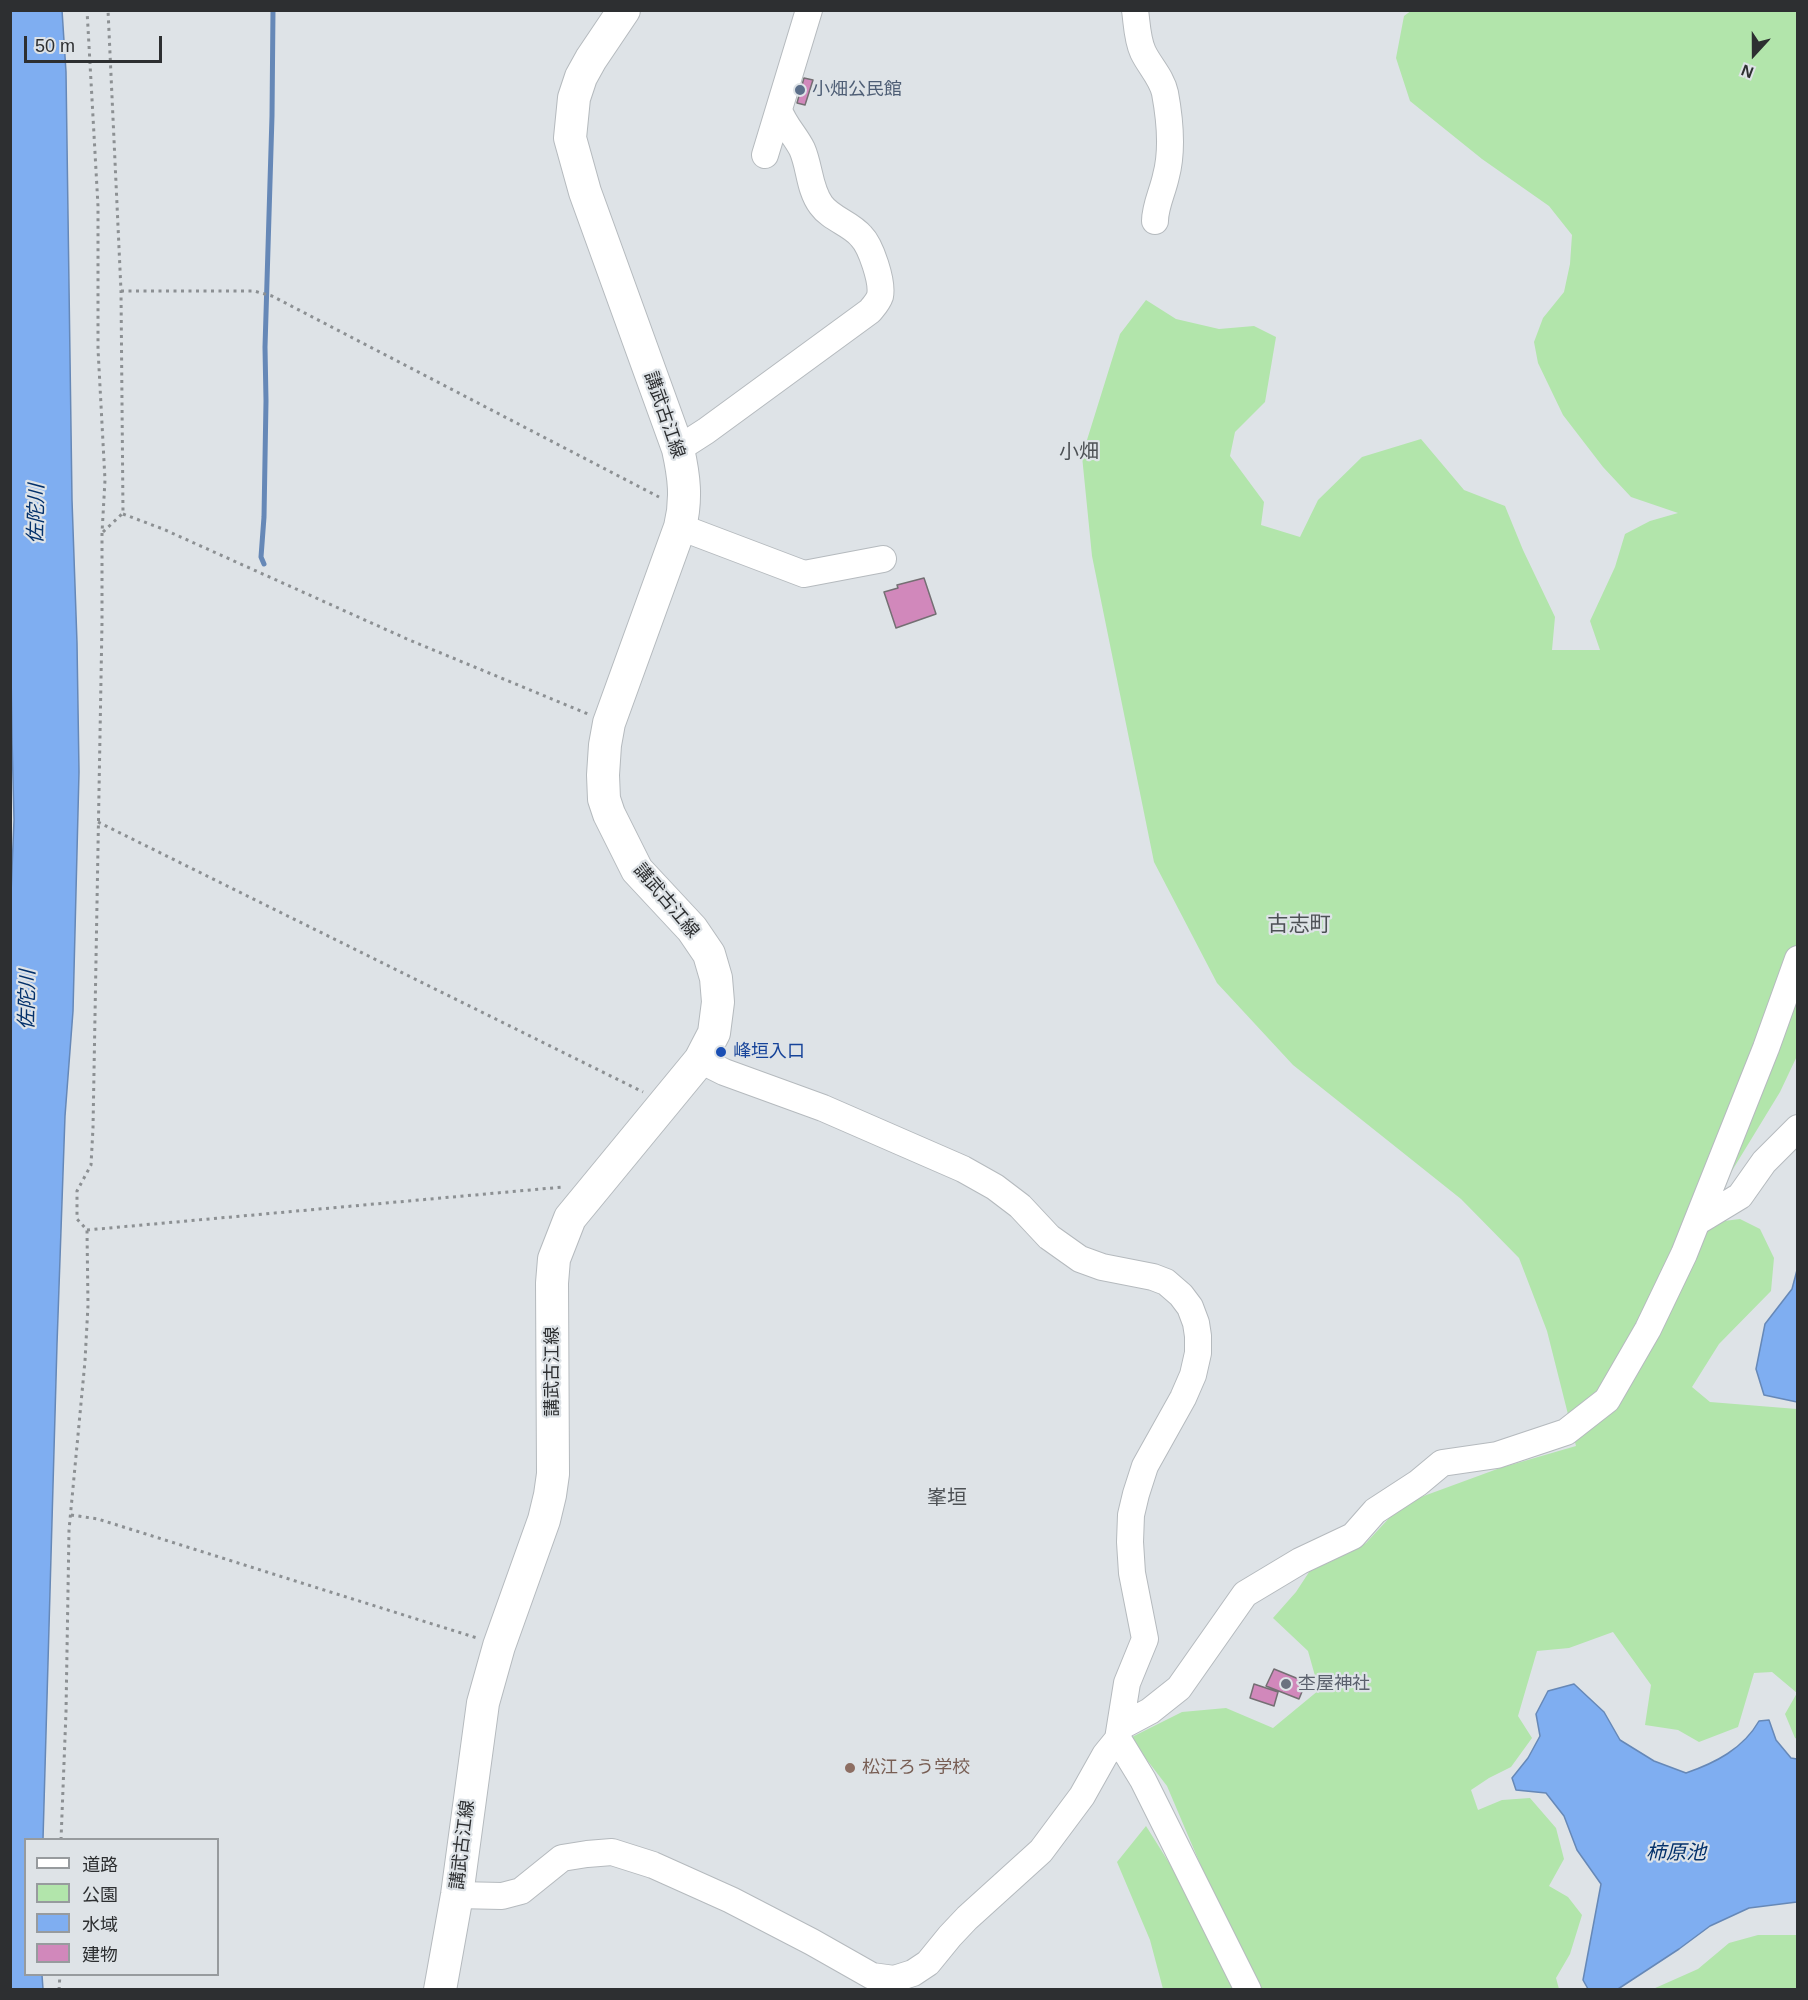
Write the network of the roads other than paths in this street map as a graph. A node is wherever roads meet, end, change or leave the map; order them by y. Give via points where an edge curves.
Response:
1 (624, 10) edge
2 (809, 10) edge
3 (1135, 10) edge
4 (779, 110) junction
5 (765, 155) dead end
6 (1155, 221) dead end
7 (678, 449) junction
8 (682, 519) junction
9 (883, 559) dead end
10 (1797, 959) edge
11 (700, 1060) junction
12 (1797, 1128) edge
13 (1697, 1222) junction
14 (1119, 1733) junction
15 (457, 1895) junction
16 (440, 1989) edge
17 (1248, 1989) edge

1 - 7 main road, 講武古江線 via 581,77 574,98 570,138 585,192
2 - 4 street
3 - 6 street via 1143,51 1164,90 1168,120 1170,152
4 - 5 street
4 - 7 street via 806,158 812,188 822,206 860,234 868,245 880,296 870,311
7 - 8 main road, 講武古江線 via 684,475
8 - 9 street via 804,574
8 - 11 main road, 講武古江線 via 609,723 603,775 609,814 637,870 692,929 709,954 718,1002 714,1034
10 - 13 street
11 - 14 street via 963,1169 1020,1206 1049,1237 1080,1259 1166,1282 1190,1307 1198,1336 1193,1375 1145,1466 1131,1515 1132,1573 1145,1639 1127,1683
11 - 15 main road, 講武古江線 via 570,1218 554,1259 550,1495 483,1703
12 - 13 street via 1764,1162 1740,1196
13 - 14 street via 1648,1329 1607,1400 1566,1432 1497,1455 1442,1463 1375,1511 1353,1536 1300,1561 1245,1594 1179,1688
14 - 15 street via 1082,1796 1041,1851 967,1918 928,1963 914,1973 894,1979 872,1976 731,1900 653,1865 612,1852 562,1858 521,1891 502,1896
14 - 17 street
15 - 16 main road, 講武古江線

